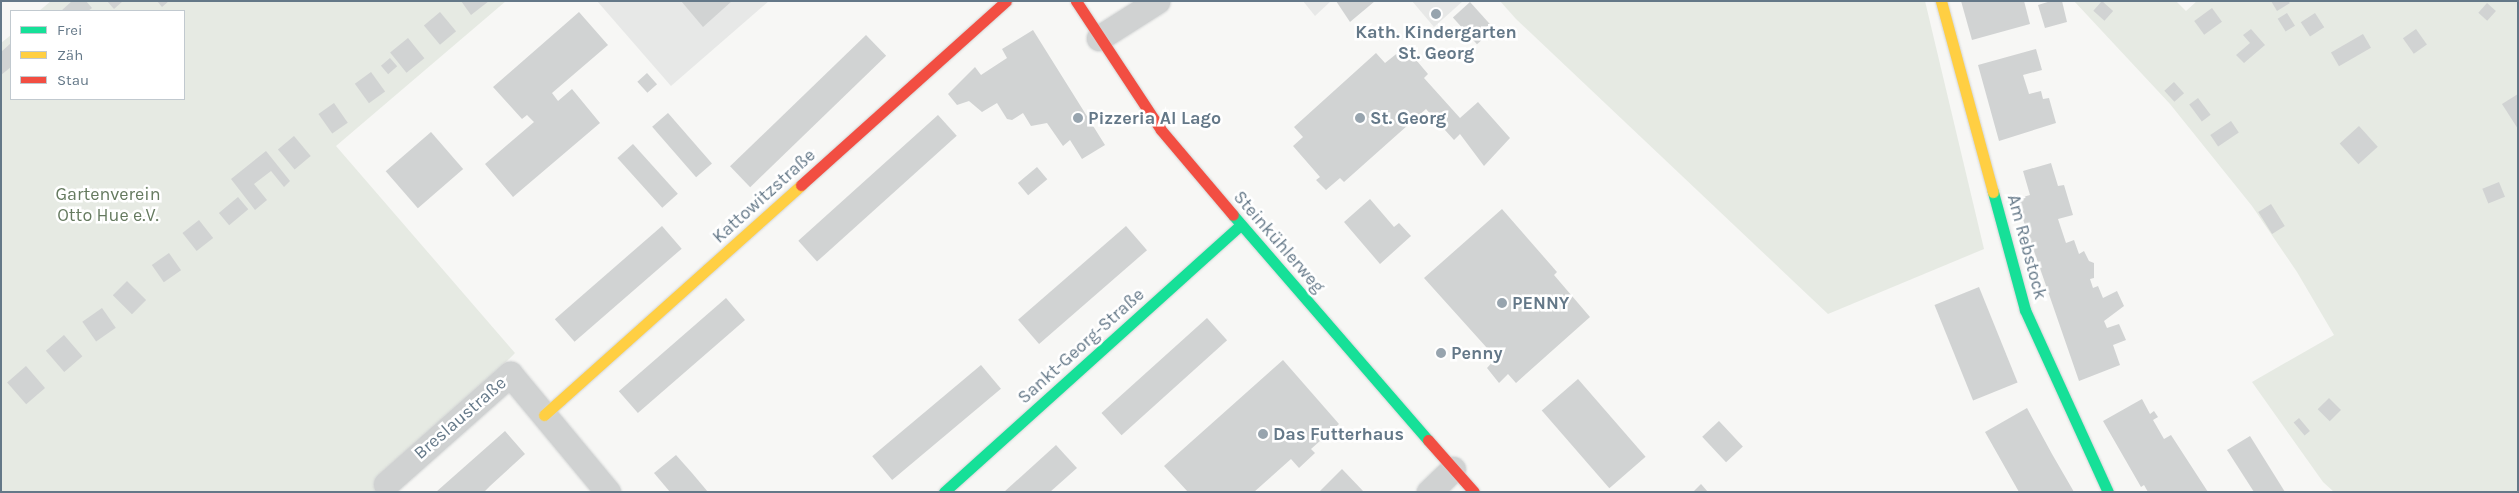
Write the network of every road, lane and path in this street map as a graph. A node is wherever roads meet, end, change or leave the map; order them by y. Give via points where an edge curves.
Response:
1 (1006, 1) edge
2 (1076, 1) edge
3 (1157, 1) edge
4 (1941, 1) edge
5 (1099, 38) junction
6 (1241, 225) junction
7 (544, 415) junction
8 (1453, 469) junction
9 (386, 484) dead end
10 (608, 492) edge
11 (944, 492) edge
12 (1429, 492) edge
13 (1474, 492) edge
14 (2108, 492) edge

1 - 7 street, Kattowitzstraße
2 - 5 street, Steinkühlerweg
3 - 5 street
4 - 14 street, Am Rebstock via 2025,310
5 - 6 street, Steinkühlerweg via 1162,130
6 - 8 street, Steinkühlerweg
6 - 11 street, Sankt-Georg-Straße
7 - 9 street, Breslaustraße via 510,374
7 - 10 street, Breslaustraße
8 - 12 street
8 - 13 street, Steinkühlerweg

